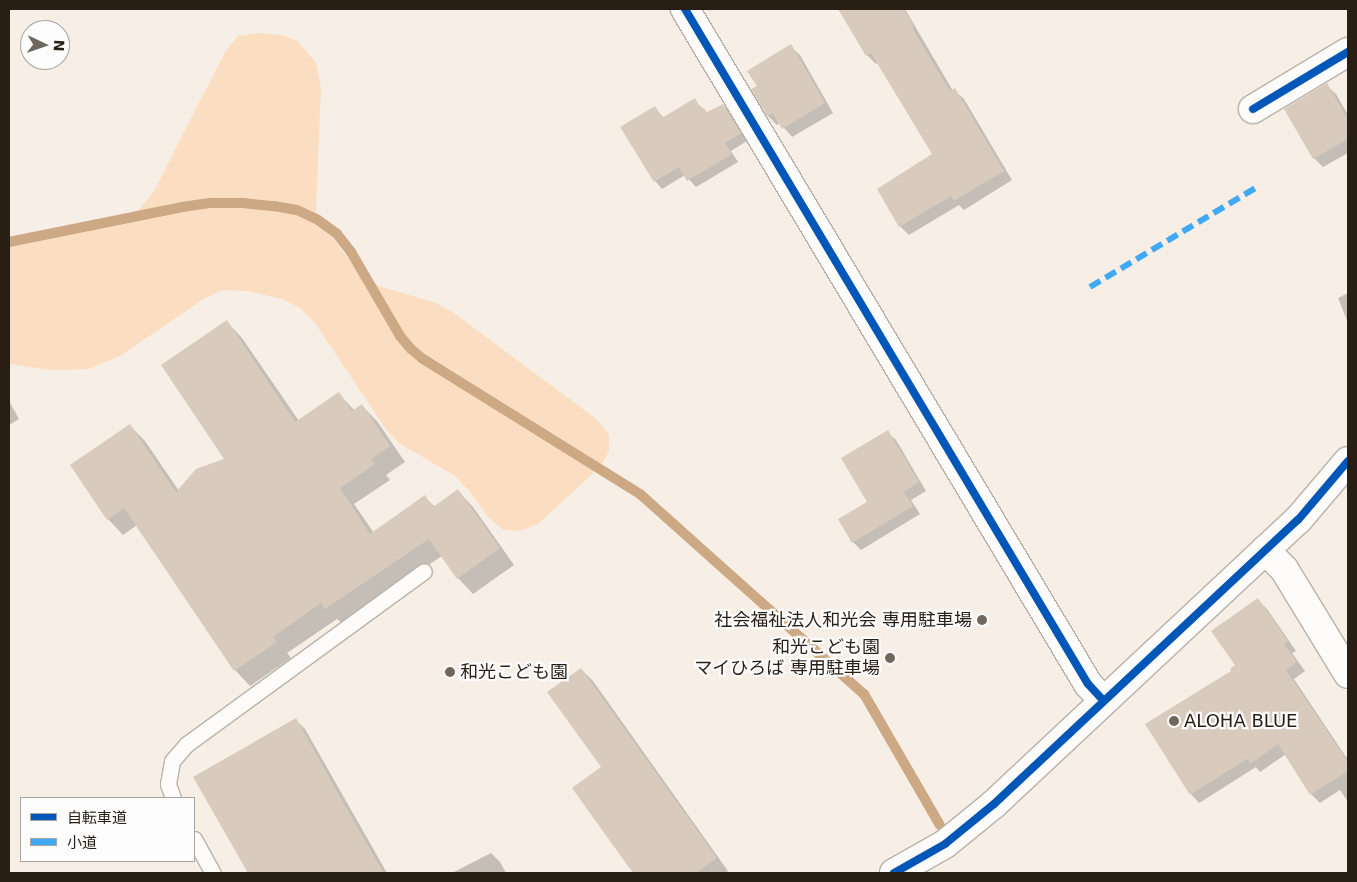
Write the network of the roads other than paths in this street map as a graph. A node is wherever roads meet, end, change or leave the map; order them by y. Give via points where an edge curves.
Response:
1 (685, 9) edge
2 (1348, 52) edge
3 (1253, 109) dead end
4 (1348, 461) edge
5 (1266, 550) junction
6 (424, 571) dead end
7 (1348, 674) edge
8 (1104, 701) junction
9 (172, 797) edge
10 (195, 841) edge
11 (213, 873) edge
12 (898, 873) edge

1 - 8 street via 1088,684
2 - 3 street
4 - 5 street via 1298,520
5 - 7 street via 1284,570
5 - 8 street
6 - 9 lane via 186,744 172,761 168,784
8 - 12 street via 986,812 945,844
10 - 11 lane

